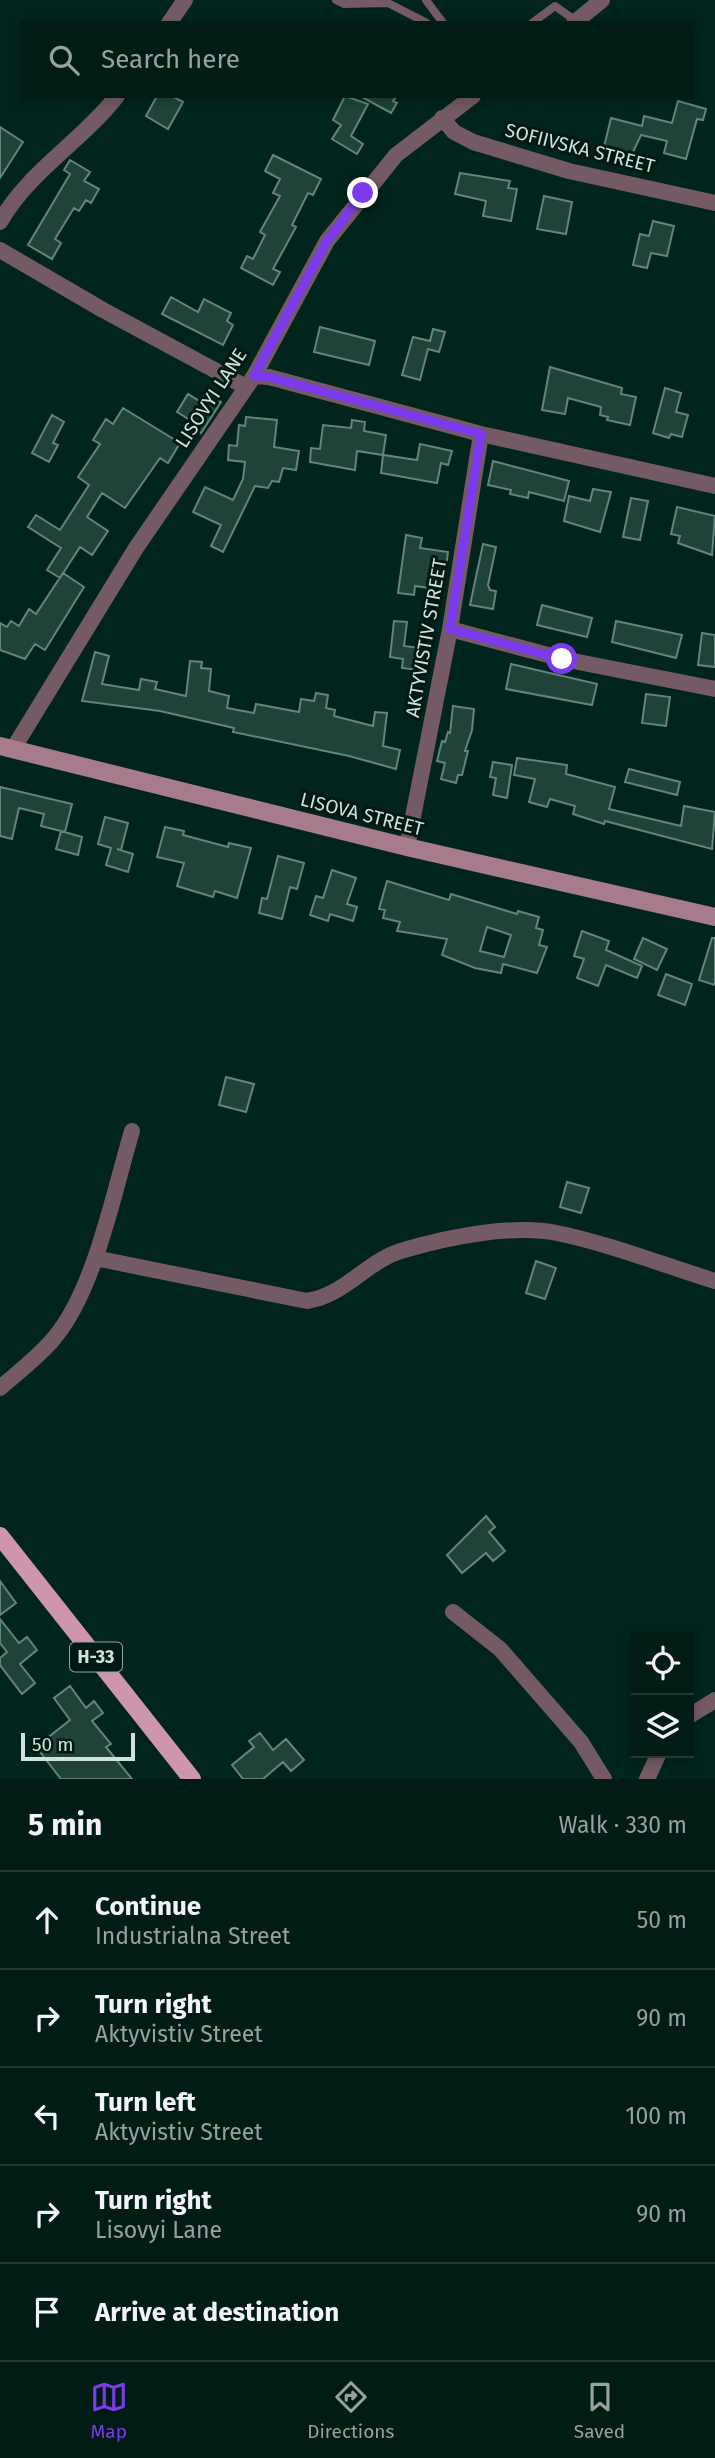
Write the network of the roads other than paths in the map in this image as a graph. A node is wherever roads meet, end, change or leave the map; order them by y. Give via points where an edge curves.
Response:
1 (185, 0) edge
2 (336, 0) edge
3 (426, 0) edge
4 (602, 0) edge
5 (170, 21) edge
6 (423, 21) edge
7 (442, 21) edge
8 (535, 21) edge
9 (574, 21) edge
10 (576, 21) edge
11 (115, 98) edge
12 (470, 98) edge
13 (442, 118) junction
14 (715, 203) edge
15 (0, 222) edge
16 (0, 250) edge
17 (250, 382) junction
18 (481, 434) junction
19 (715, 486) edge
20 (450, 629) junction
21 (715, 689) edge
22 (6, 748) edge
23 (407, 847) junction
24 (715, 918) edge
25 (132, 1131) dead end
26 (95, 1258) junction
27 (715, 1281) edge
28 (0, 1388) edge
29 (0, 1536) edge
30 (453, 1612) dead end
31 (715, 1700) edge
32 (694, 1713) edge
33 (657, 1758) edge
34 (192, 1779) edge
35 (604, 1779) edge
36 (647, 1779) edge

1 - 5 street
2 - 6 lane via 344,4 388,3
3 - 7 lane
4 - 10 street
8 - 9 lane via 555,6
11 - 15 street via 82,134 44,164
12 - 13 street, LISOVYI LANE
13 - 14 street, SOFIIVSKA STREET via 454,132 473,142 569,171
13 - 17 street, LISOVYI LANE via 396,155 327,241
16 - 17 street via 103,310
17 - 18 street via 269,377
17 - 22 street, LISOVYI LANE
18 - 19 street
18 - 20 street, AKTYVISTIV STREET
20 - 21 street via 562,659
20 - 23 street, AKTYVISTIV STREET
22 - 23 street, LISOVA STREET
23 - 24 street, LISOVA STREET
25 - 26 street
26 - 27 street via 307,1301 340,1290 402,1250 521,1230 556,1233
26 - 28 street via 56,1337
29 - 34 main road, Н-33
30 - 35 street via 500,1649 581,1742
31 - 32 street
33 - 36 street

